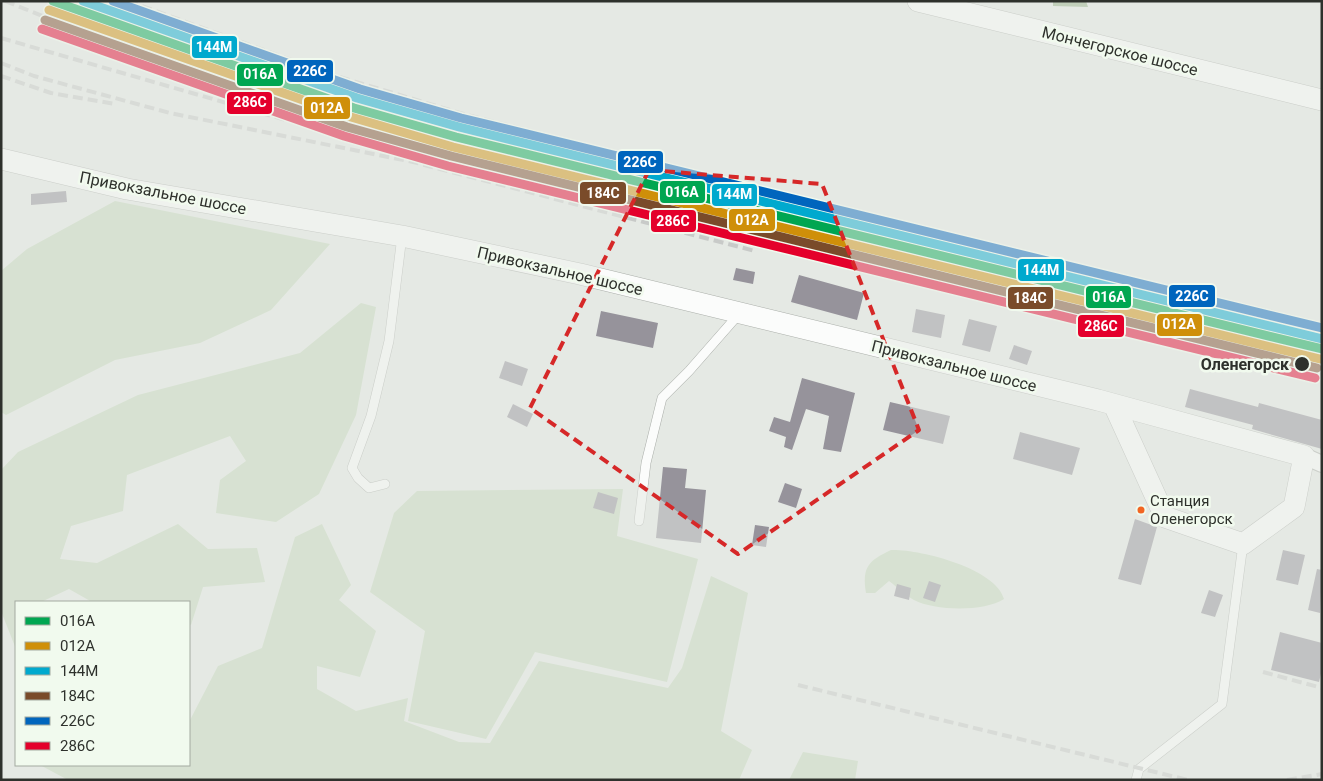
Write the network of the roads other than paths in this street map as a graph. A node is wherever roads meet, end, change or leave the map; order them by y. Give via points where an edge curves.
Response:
1 (918, 1) edge
2 (1322, 100) edge
3 (1, 160) edge
4 (402, 236) junction
5 (740, 313) junction
6 (1114, 405) junction
7 (1313, 460) edge
8 (385, 484) dead end
9 (639, 521) dead end
10 (1243, 544) junction
11 (1136, 780) edge

1 - 2 street, Мончегорское шоссе
3 - 4 street, Привокзальное шоссе via 127,189
4 - 5 street, Привокзальное шоссе
4 - 8 lane via 389,342 371,416 352,468 369,488
5 - 6 street, Привокзальное шоссе
5 - 9 lane via 662,398 646,463
6 - 7 street, Привокзальное шоссе
6 - 10 street via 1165,517
7 - 10 street, Привокзальное шоссе via 1294,507
10 - 11 lane via 1222,704 1139,768

